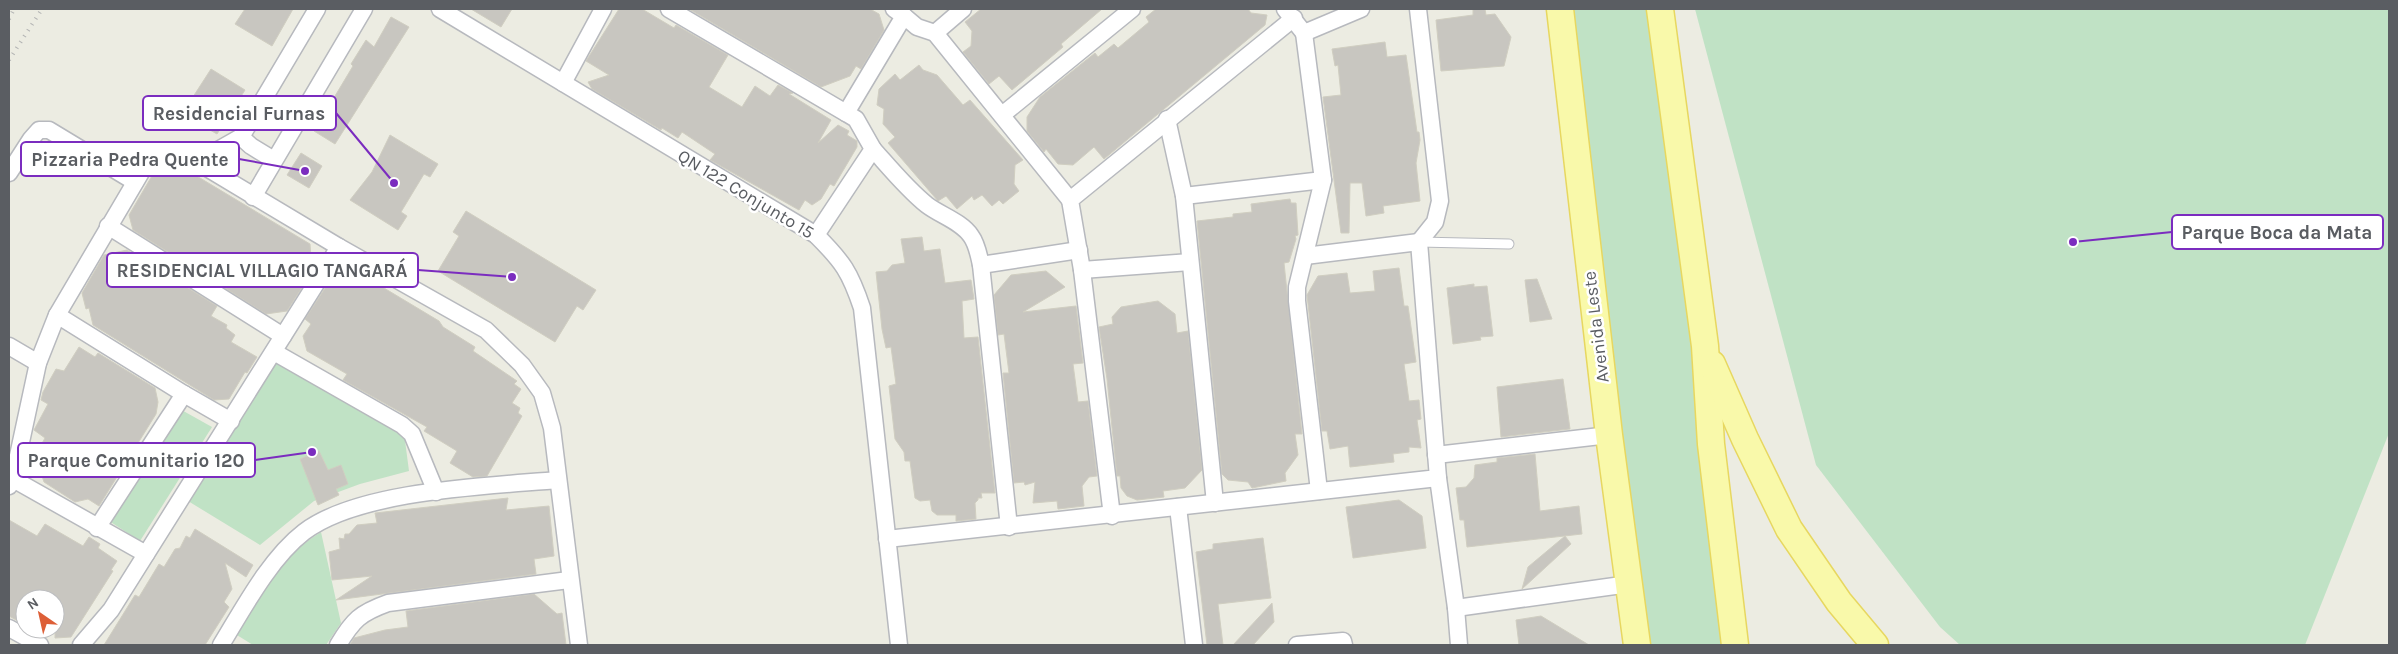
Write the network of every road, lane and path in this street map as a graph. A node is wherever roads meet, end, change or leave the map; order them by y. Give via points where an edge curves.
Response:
1 (318, 9) edge
2 (362, 9) edge
3 (440, 9) edge
4 (603, 9) edge
5 (669, 9) edge
6 (964, 9) edge
7 (1132, 9) edge
8 (1361, 9) edge
9 (1418, 9) edge
10 (1560, 9) edge
11 (1660, 9) edge
12 (899, 12) edge
13 (1289, 14) edge
14 (1304, 32) junction
15 (935, 33) junction
16 (563, 83) junction
17 (846, 113) junction
18 (1002, 115) junction
19 (1167, 119) junction
20 (240, 137) junction
21 (873, 149) junction
22 (274, 160) junction
23 (197, 162) junction
24 (9, 173) edge
25 (1323, 180) junction
26 (135, 182) junction
27 (1184, 196) junction
28 (253, 197) junction
29 (1070, 200) junction
30 (108, 226) junction
31 (816, 235) junction
32 (1419, 242) junction
33 (1508, 244) dead end
34 (339, 247) junction
35 (1079, 250) junction
36 (1304, 256) junction
37 (1190, 262) junction
38 (982, 265) junction
39 (1082, 270) junction
40 (57, 315) junction
41 (283, 336) junction
42 (9, 346) edge
43 (1704, 346) junction
44 (274, 352) junction
45 (38, 363) junction
46 (184, 394) junction
47 (232, 420) junction
48 (1609, 435) junction
49 (1436, 455) junction
50 (1438, 478) junction
51 (558, 480) junction
52 (11, 482) edge
53 (1319, 491) junction
54 (436, 492) junction
55 (1215, 503) junction
56 (1178, 507) junction
57 (1112, 516) junction
58 (1009, 527) junction
59 (96, 528) junction
60 (887, 539) junction
61 (146, 554) junction
62 (569, 580) junction
63 (1629, 584) junction
64 (1456, 608) junction
65 (9, 628) edge
66 (40, 645) edge
67 (81, 645) edge
68 (221, 645) edge
69 (338, 645) edge
70 (578, 645) edge
71 (899, 645) edge
72 (1194, 645) edge
73 (1297, 645) edge
74 (1344, 645) edge
75 (1459, 645) edge
76 (1637, 645) edge
77 (1735, 645) edge
78 (1874, 645) edge

1 - 20 street
2 - 22 street
3 - 16 street, QN 122 Conjunto 15
4 - 16 street
5 - 17 street
6 - 15 street
7 - 18 street
8 - 14 street
9 - 32 street via 1440,201 1435,222
10 - 48 main road, Avenida Leste
11 - 43 main road
12 - 15 street via 917,27
12 - 17 street
13 - 14 street
13 - 19 street
14 - 25 street
15 - 18 street
16 - 31 street, QN 122 Conjunto 15
17 - 21 street via 856,119
18 - 29 street
19 - 27 street
19 - 29 street
20 - 22 street
20 - 23 street
21 - 31 street
21 - 38 street via 920,198 972,236
22 - 28 street
23 - 26 street via 176,154 159,155 146,164
23 - 28 street
24 - 26 street via 31,139 40,130 48,130
25 - 27 street
25 - 36 street
26 - 30 street
27 - 37 street
28 - 34 street
29 - 35 street
30 - 40 street
30 - 41 street
31 - 60 street, QN 122 Conjunto 15 via 836,254 852,277 862,308
32 - 33 lane
32 - 36 street
32 - 49 street
34 - 41 street
34 - 51 street via 486,330 522,365 542,393 552,428
35 - 38 street
35 - 39 street
36 - 53 street via 1296,301
37 - 39 street
37 - 55 street
38 - 58 street
39 - 57 street
40 - 45 street
40 - 46 street
41 - 44 street
42 - 45 street
43 - 77 main road via 1711,444
43 - 78 main road via 1789,529 1839,602
44 - 47 street
44 - 54 street via 402,425 412,434
45 - 52 street
46 - 47 street
46 - 59 street
47 - 61 street
48 - 49 street
48 - 63 main road, Avenida Leste
49 - 50 street
50 - 53 street
50 - 64 street
51 - 54 street
51 - 62 street
52 - 59 street
53 - 55 street
54 - 68 street via 359,506 304,532 272,566
55 - 56 street
56 - 57 street
56 - 72 street
57 - 58 street
58 - 60 street
59 - 61 street
60 - 71 street, QN 122 Conjunto 15
61 - 67 street via 111,610
62 - 69 street via 388,603 375,607 353,622
62 - 70 street
63 - 64 street
63 - 76 main road, Avenida Leste
64 - 75 street
65 - 66 street
73 - 74 street via 1343,641

